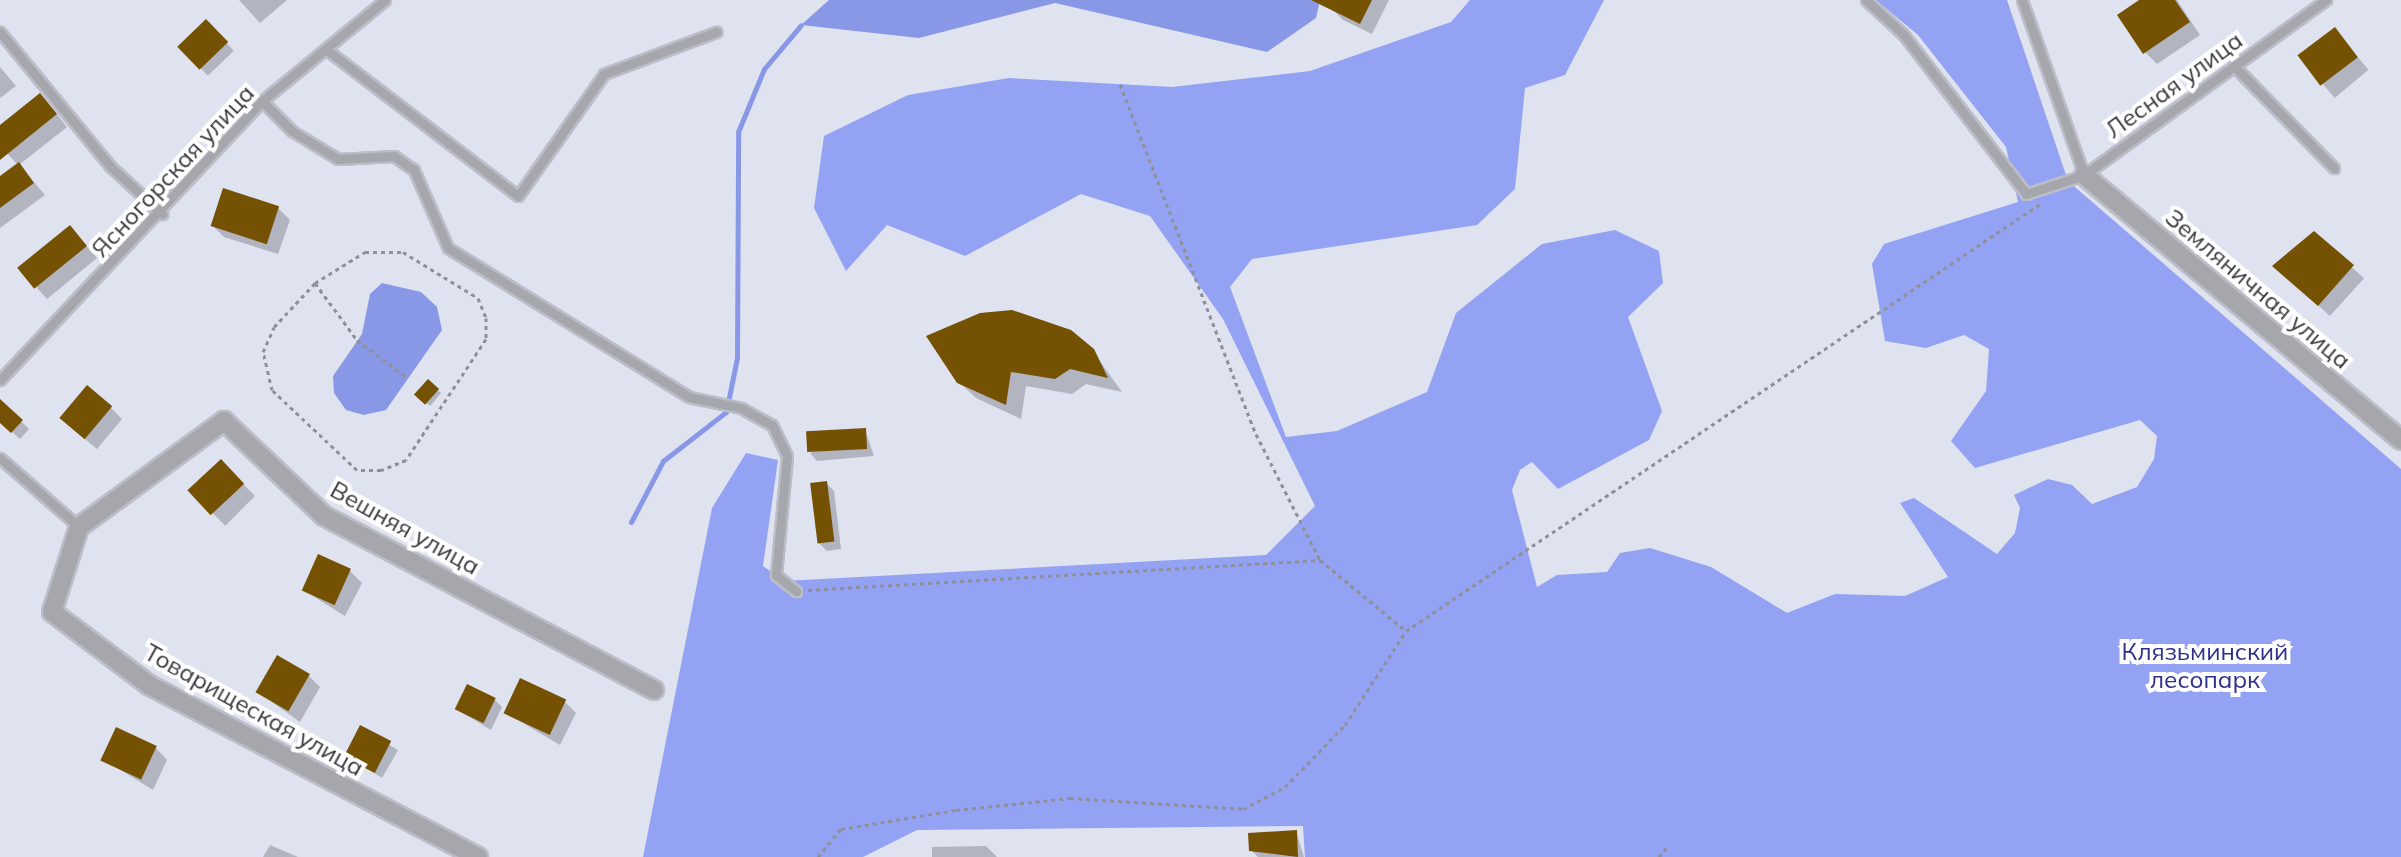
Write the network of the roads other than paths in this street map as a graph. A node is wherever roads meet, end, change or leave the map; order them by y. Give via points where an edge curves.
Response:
1 (385, 0) edge
2 (1866, 0) edge
3 (2022, 0) edge
4 (2326, 0) edge
5 (0, 32) edge
6 (716, 32) dead end
7 (327, 50) junction
8 (2234, 66) junction
9 (262, 101) junction
10 (2334, 168) dead end
11 (2084, 175) junction
12 (162, 214) junction
13 (0, 380) edge
14 (2401, 440) edge
15 (0, 458) edge
16 (79, 527) junction
17 (796, 591) road end
18 (654, 690) dead end
19 (478, 857) edge

1 - 7 lane, Ясногорская улица
2 - 11 lane, Лесная улица via 1903,34 2026,194
3 - 11 lane
4 - 8 lane, Лесная улица
5 - 12 lane via 110,166
6 - 7 lane via 604,74 518,196
7 - 9 lane, Ясногорская улица
8 - 10 lane
8 - 11 lane, Лесная улица
9 - 12 lane, Ясногорская улица
9 - 17 lane via 292,131 338,159 394,156 425,185 433,224 448,248 689,397 741,408 783,440 776,575
11 - 14 street, Земляничная улица
12 - 13 lane, Ясногорская улица
15 - 16 lane
16 - 18 street, Вешняя улица via 224,421 324,516
16 - 19 street, Товарищеская улица via 52,612 149,685

